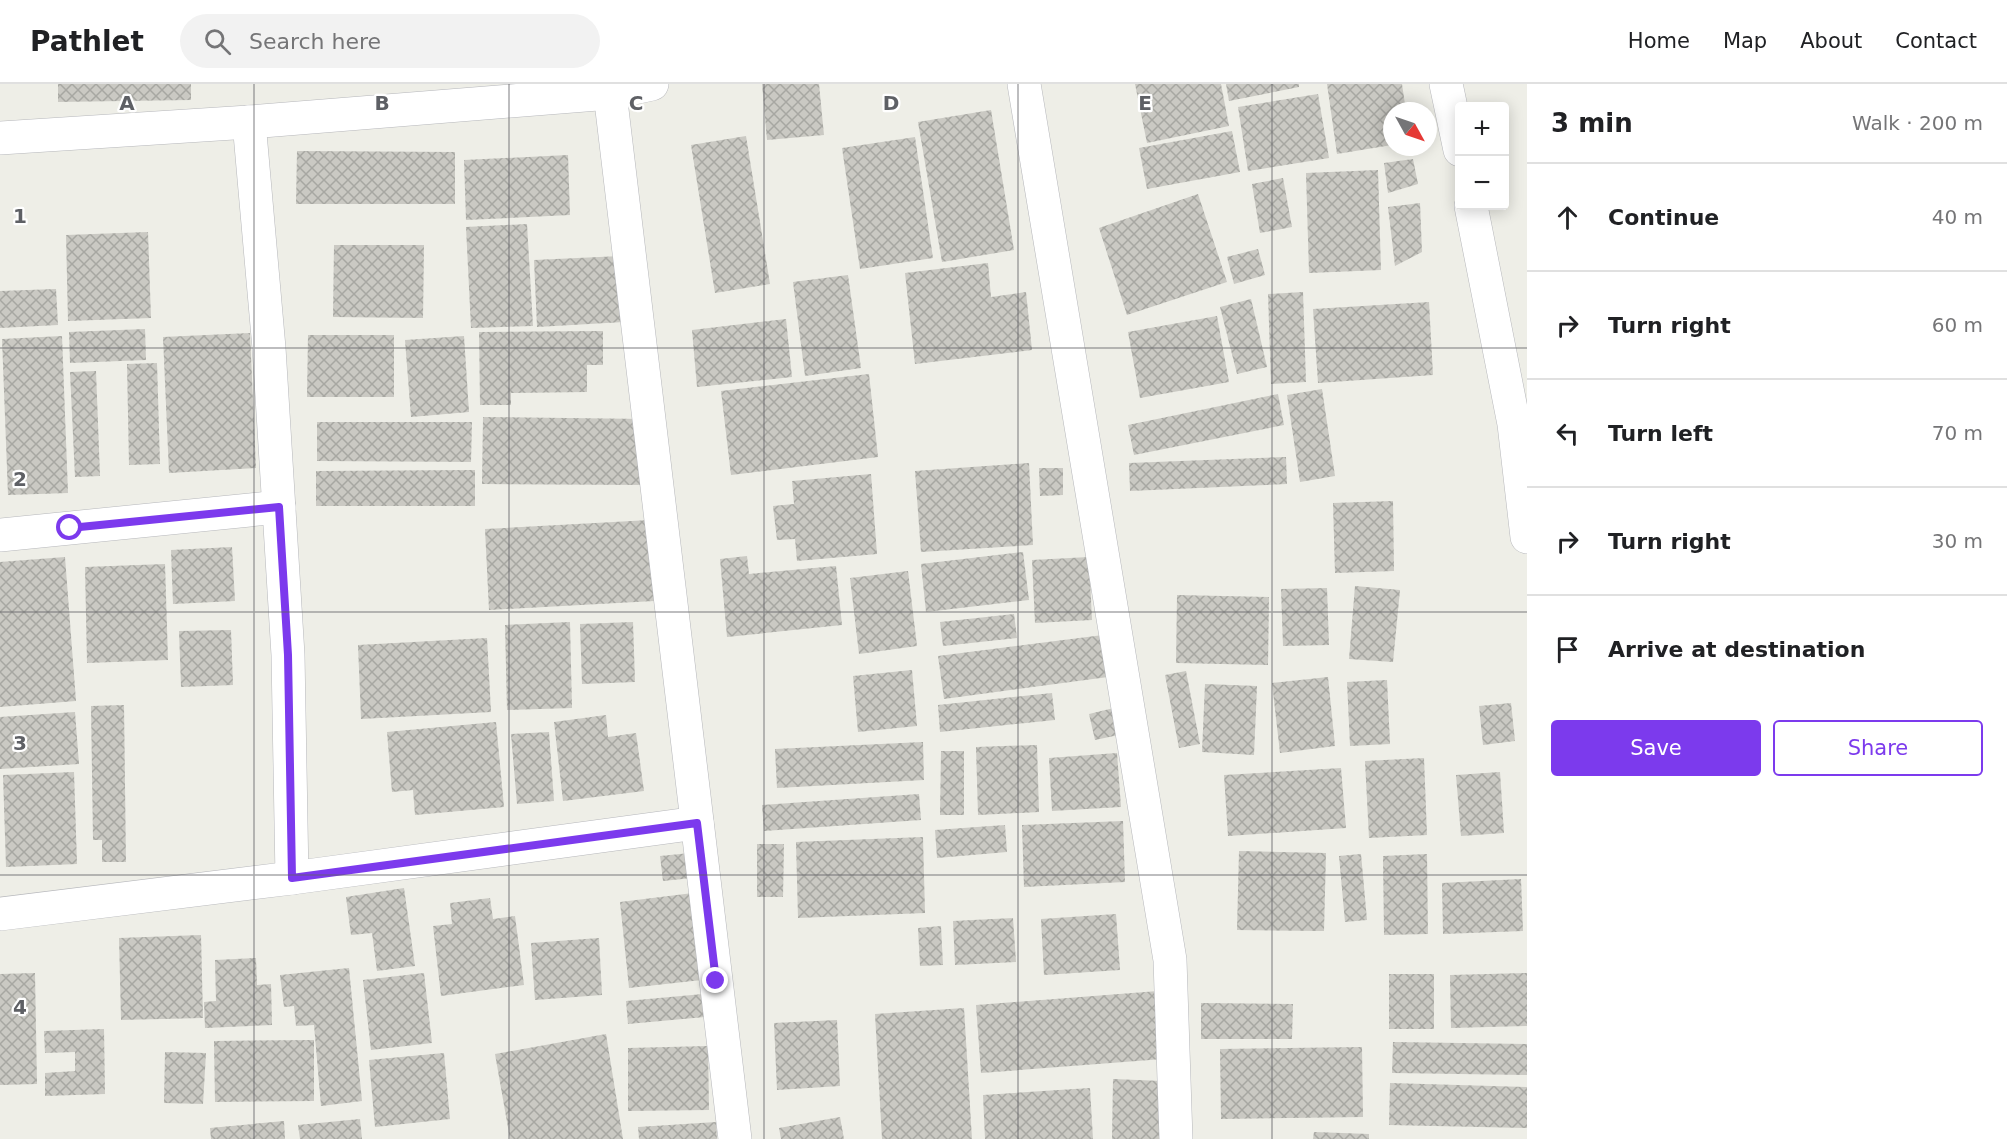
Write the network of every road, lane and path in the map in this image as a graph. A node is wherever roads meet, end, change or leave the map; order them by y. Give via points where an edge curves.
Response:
1 (652, 84) edge
2 (1024, 84) edge
3 (1446, 84) edge
4 (612, 88) edge
5 (249, 122) junction
6 (1455, 126) edge
7 (0, 138) edge
8 (1472, 210) edge
9 (279, 507) junction
10 (0, 535) edge
11 (1527, 537) edge
12 (697, 823) junction
13 (292, 878) junction
14 (0, 914) edge
15 (735, 1139) edge
16 (1176, 1139) edge

1 - 4 street
2 - 16 street via 1170,960
3 - 6 street
4 - 5 street
4 - 12 street
5 - 7 street
5 - 9 street
8 - 11 street via 1514,424
9 - 10 street
9 - 13 street via 288,655
12 - 13 street
12 - 15 street
13 - 14 street

